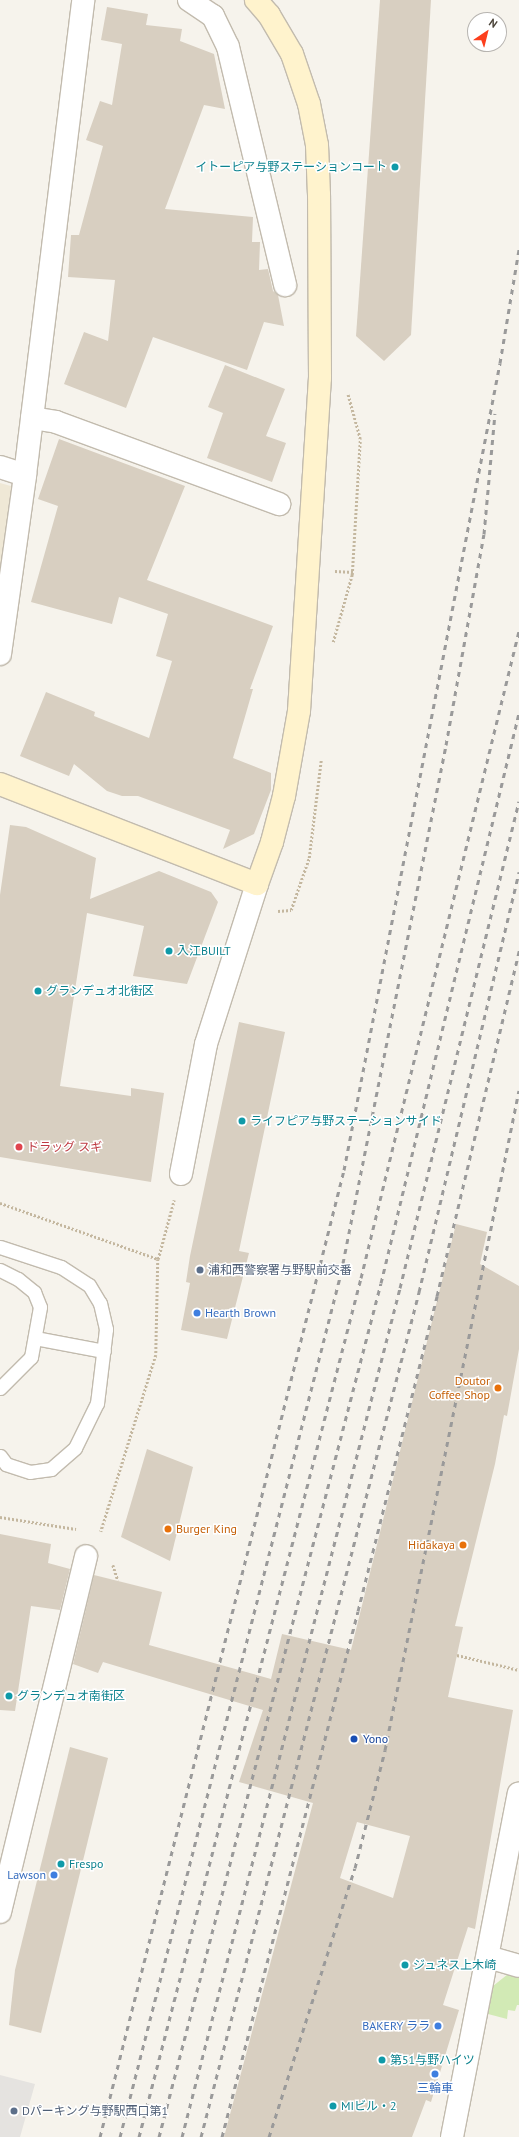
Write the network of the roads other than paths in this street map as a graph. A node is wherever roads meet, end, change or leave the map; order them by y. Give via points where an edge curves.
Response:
1 (83, 0) edge
2 (190, 0) edge
3 (263, 5) edge
4 (285, 285) dead end
5 (32, 418) junction
6 (0, 468) edge
7 (25, 475) junction
8 (279, 504) dead end
9 (0, 654) edge
10 (0, 784) edge
11 (257, 884) junction
12 (181, 1174) road end
13 (0, 1248) edge
14 (0, 1270) edge
15 (35, 1338) junction
16 (104, 1351) junction
17 (0, 1388) edge
18 (0, 1456) edge
19 (86, 1556) dead end
20 (519, 1793) edge
21 (0, 1912) edge
22 (488, 1957) junction
23 (519, 1966) edge
24 (452, 2137) edge

1 - 5 street
2 - 4 street via 213,16 228,47
3 - 11 street via 292,54 309,104 317,145 320,378 299,711 284,796
5 - 7 street
5 - 8 street via 56,422
6 - 7 street
7 - 9 street
10 - 11 street
11 - 12 street via 206,1044
13 - 16 lane via 61,1268 89,1285 100,1303 106,1330
14 - 15 lane via 18,1278 34,1292 40,1307
15 - 16 lane
15 - 17 lane via 31,1357
16 - 18 lane via 97,1403 75,1448 51,1469 30,1472 6,1464
19 - 21 street
20 - 22 street
22 - 23 street
22 - 24 street

